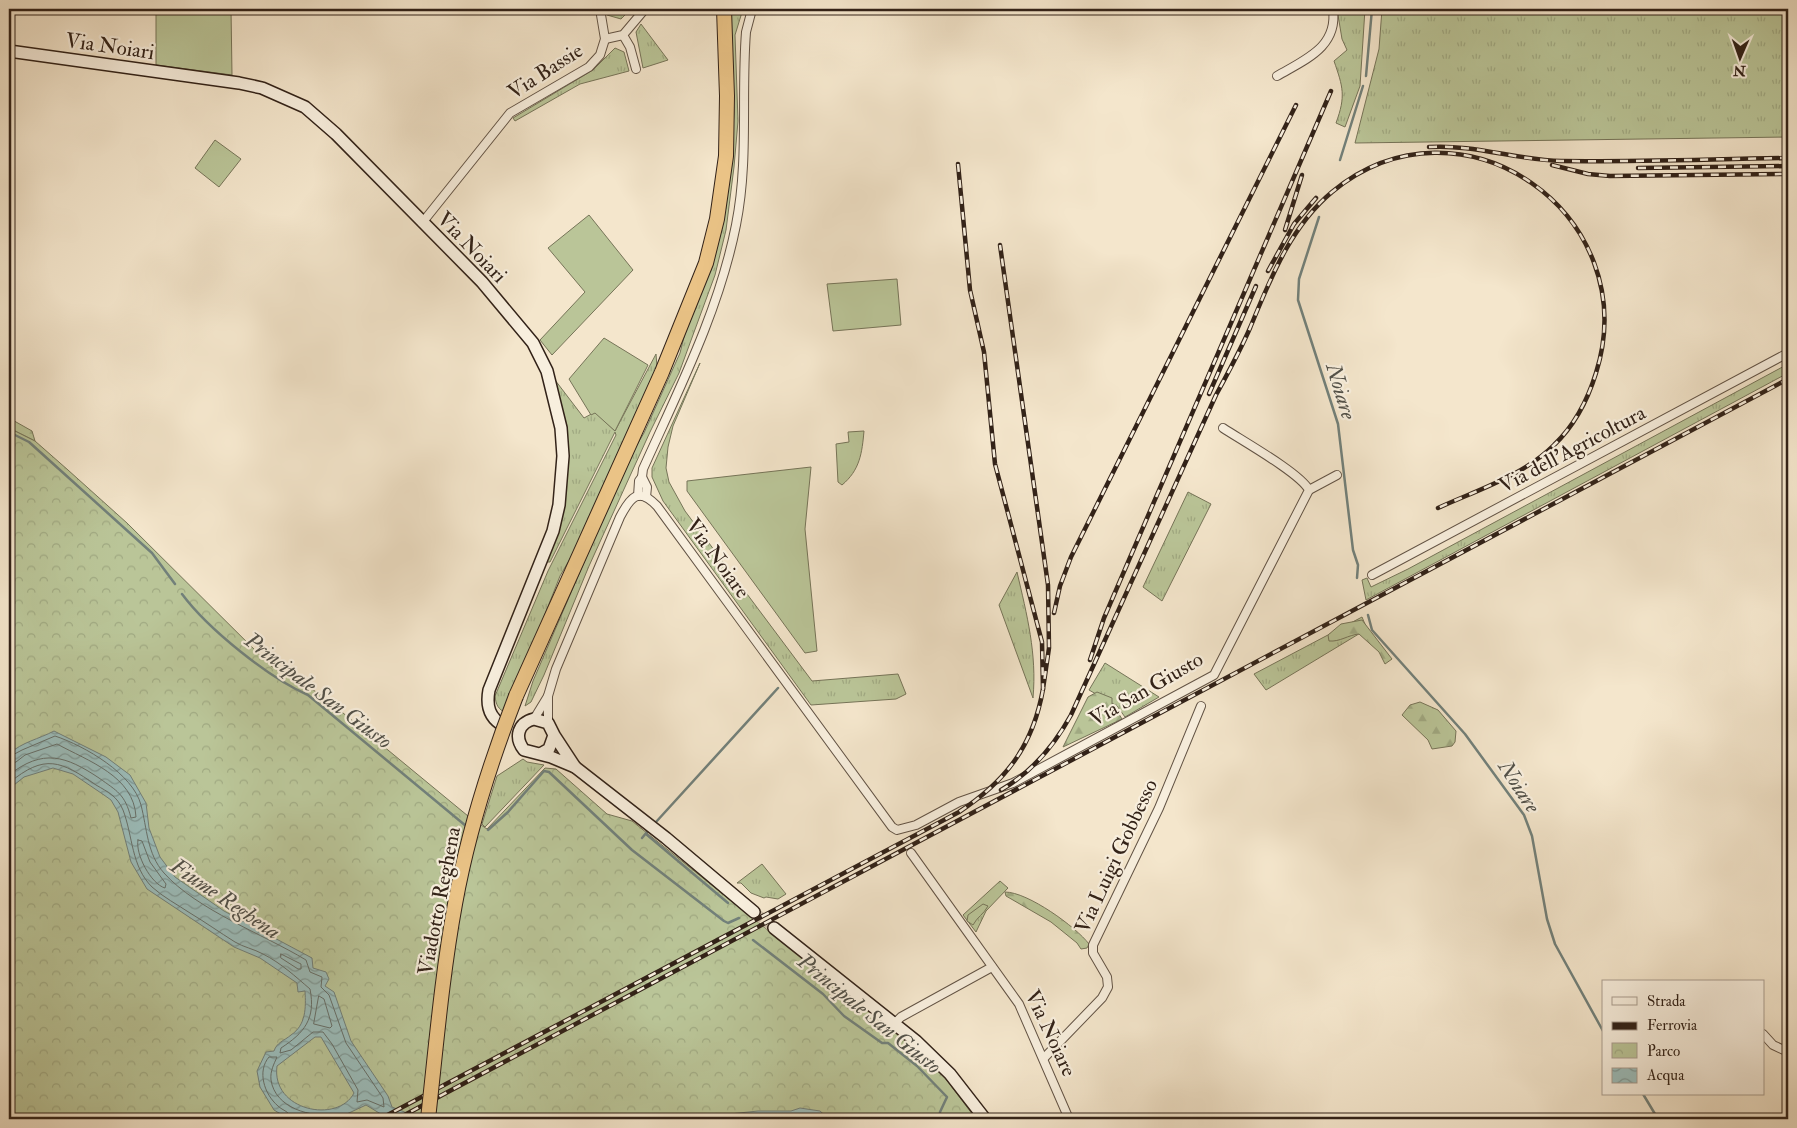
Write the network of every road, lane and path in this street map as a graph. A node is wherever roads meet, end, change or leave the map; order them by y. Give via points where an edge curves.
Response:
1 (600, 9) edge
2 (645, 9) edge
3 (720, 9) edge
4 (724, 9) edge
5 (754, 9) edge
6 (1333, 9) edge
7 (724, 24) junction
8 (623, 35) junction
9 (605, 39) junction
10 (9, 51) edge
11 (636, 69) dead end
12 (1277, 76) dead end
13 (422, 222) junction
14 (1788, 353) edge
15 (1223, 428) dead end
16 (1337, 475) dead end
17 (1309, 490) junction
18 (642, 496) junction
19 (1372, 575) dead end
20 (548, 696) junction
21 (1201, 706) dead end
22 (534, 719) junction
23 (548, 723) junction
24 (523, 724) junction
25 (504, 726) junction
26 (554, 735) junction
27 (518, 738) junction
28 (540, 754) junction
29 (575, 767) junction
30 (895, 830) joint
31 (911, 853) dead end
32 (754, 912) tunnel mouth
33 (774, 928) tunnel mouth
34 (992, 967) junction
35 (894, 1024) junction
36 (1764, 1035) edge
37 (1788, 1052) edge
38 (1044, 1058) junction
39 (428, 1119) edge
40 (985, 1119) edge
41 (1070, 1119) edge

1 - 9 street, Via Bassie
2 - 8 street
3 - 7 highway
4 - 7 highway
5 - 18 street via 746,32 745,147 736,224 707,326 643,468 642,477 647,488
6 - 12 street via 1334,24 1329,39 1304,60
7 - 39 highway, Viadotto Reghena, bridge via 726,156 717,219 706,263 662,372 516,696 483,789 457,895 445,966
8 - 9 street
8 - 11 street
9 - 13 street, Via Bassie via 600,55 589,67 510,113
10 - 13 street, Via Noiari via 224,81 262,88 286,97 305,107 336,134
13 - 25 street, Via Noiari via 482,282 533,343 549,376 561,428 562,483 553,531 487,699 490,713
14 - 19 street, Via dell'Agricoltura
15 - 17 street via 1285,469
16 - 17 street
17 - 30 street, Via San Giusto via 1214,675 1013,783 959,802 916,825
18 - 20 street via 628,502 620,517
18 - 30 street, Via Noiare via 657,506
20 - 22 street
20 - 23 street
21 - 38 street, Via Luigi Gobbesso via 1159,808 1093,945 1093,953 1107,977 1108,987 1102,998
22 - 23 street
22 - 24 street
23 - 26 street
24 - 25 street
24 - 27 street
25 - 27 street, Via Noiari
26 - 28 street via 552,745
26 - 29 street
27 - 28 street via 524,750
28 - 29 street
29 - 32 street
31 - 34 street, Via Noiare
33 - 35 street
34 - 35 street via 901,1017
34 - 38 street, Via Noiare via 1018,1004
35 - 40 street via 940,1063
36 - 37 street via 1773,1045
38 - 41 street, Via Noiare

